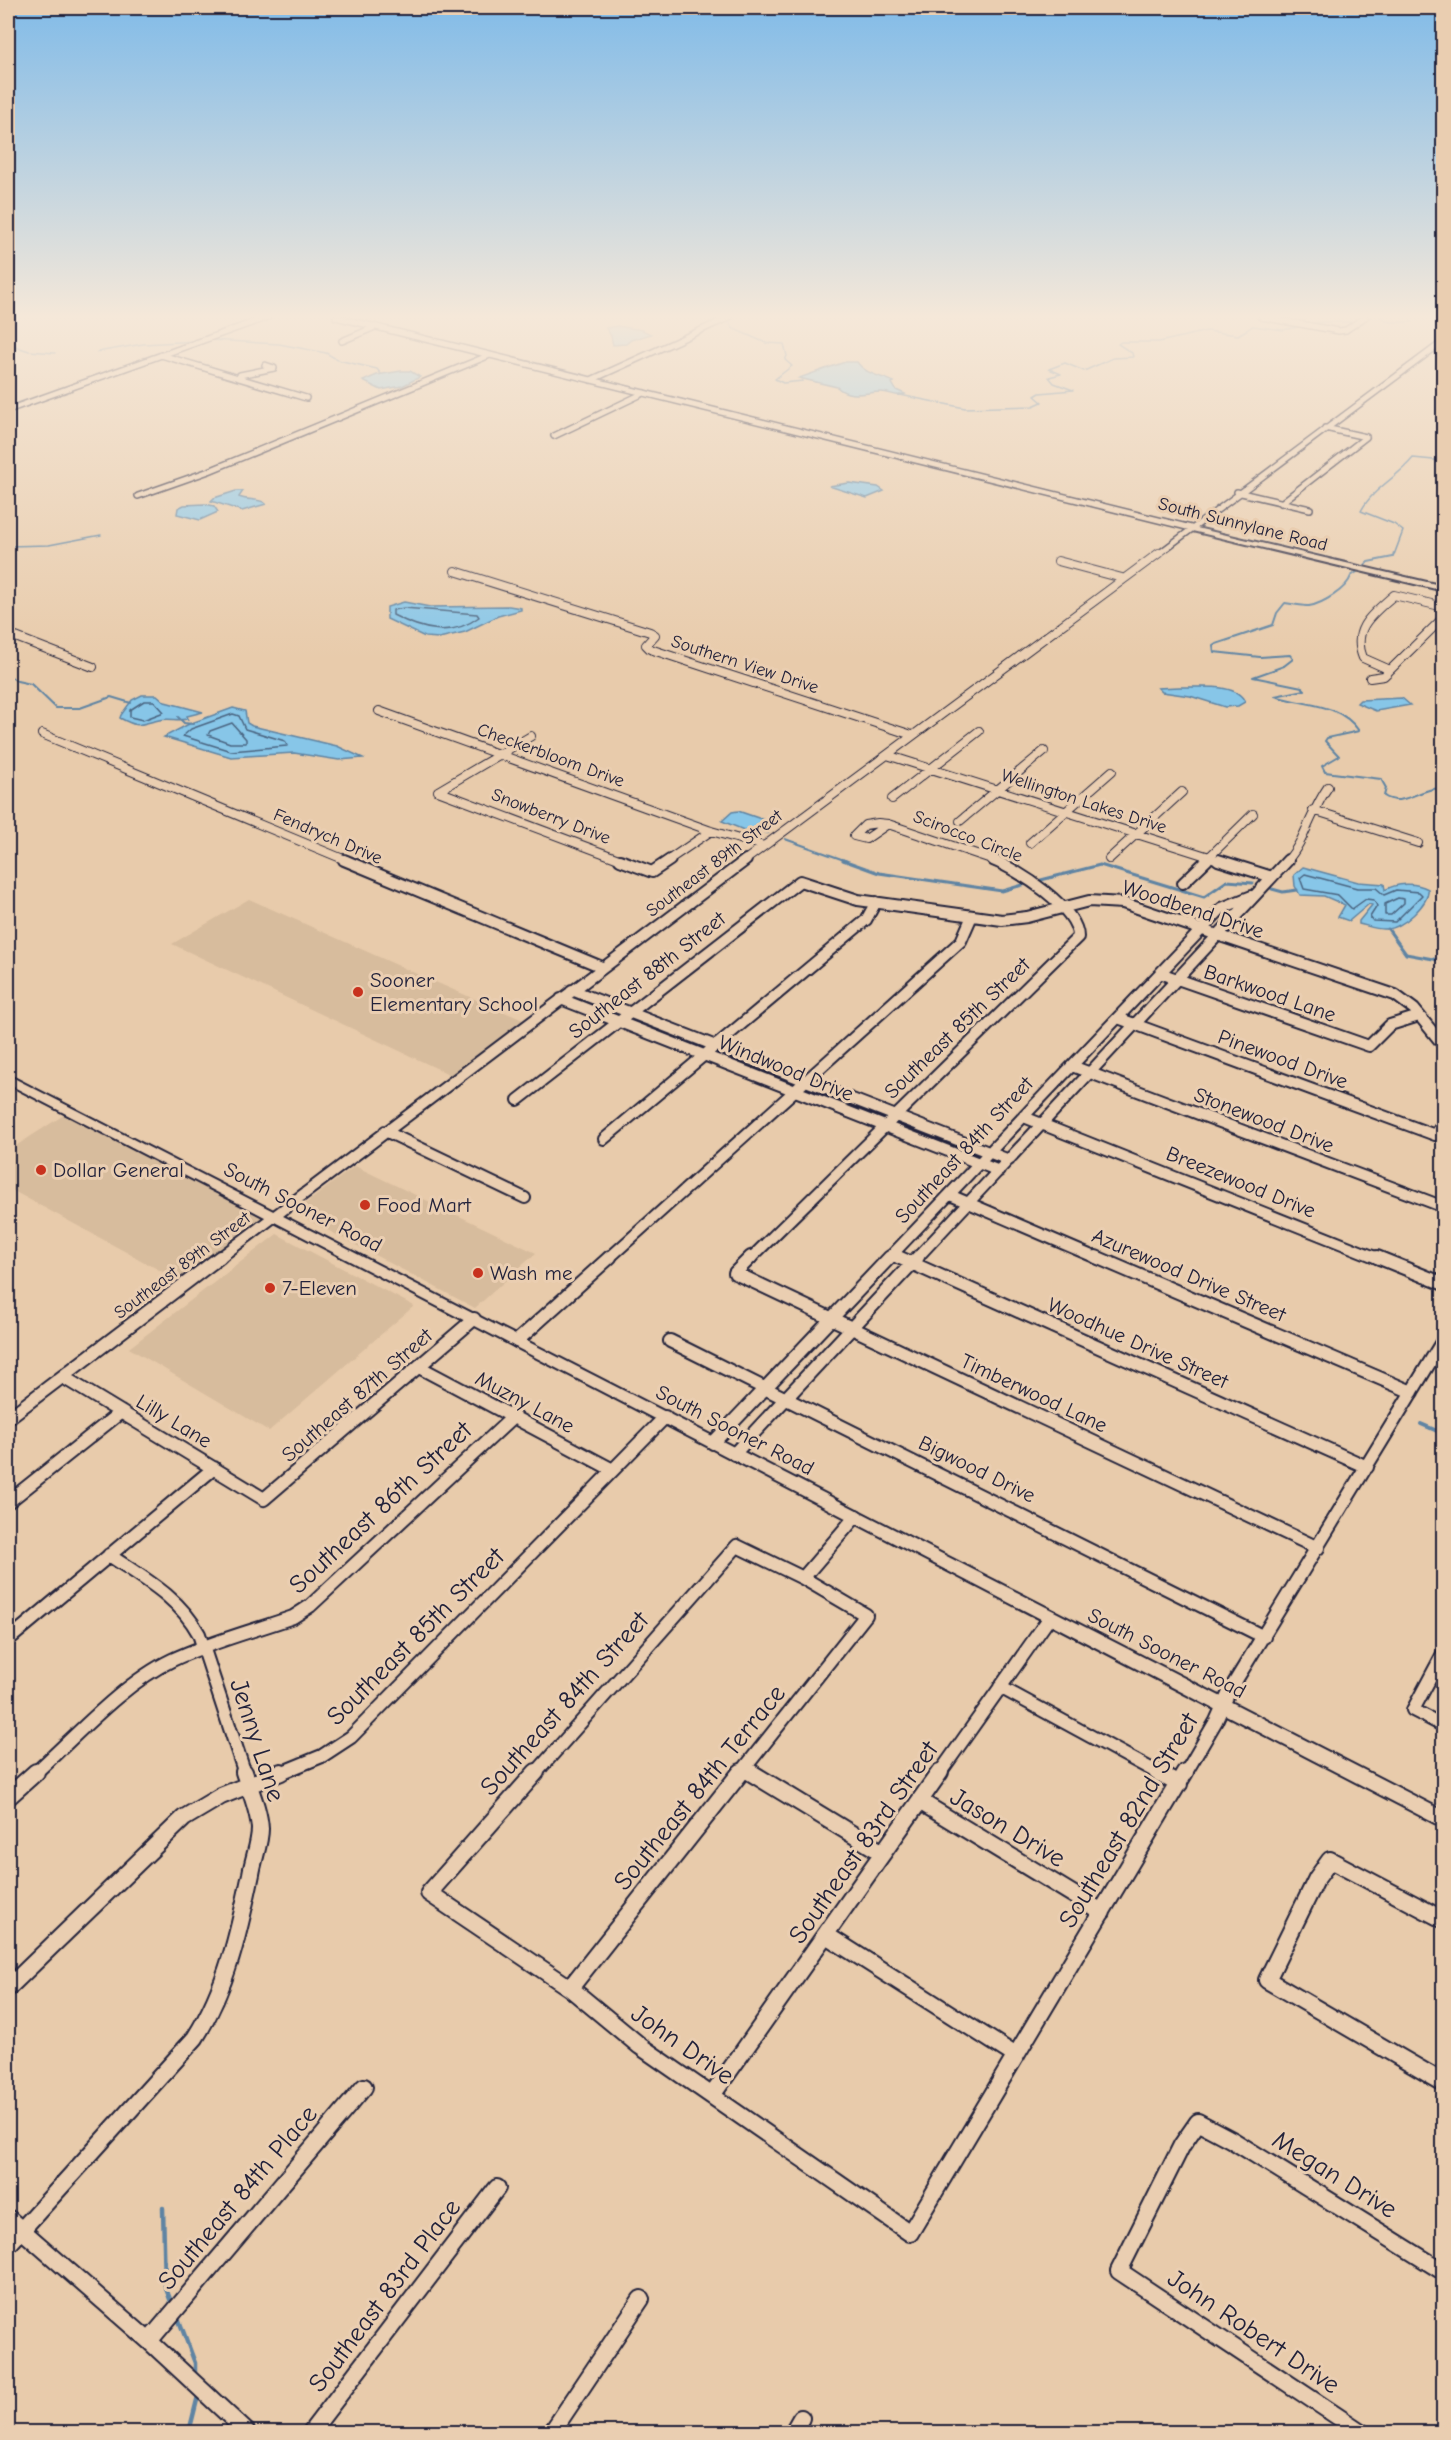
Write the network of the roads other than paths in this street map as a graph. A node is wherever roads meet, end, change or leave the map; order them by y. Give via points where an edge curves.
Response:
1 (306, 431) edge
2 (565, 431) edge
3 (797, 431) edge
4 (1321, 431) edge
5 (1338, 431) edge
6 (554, 436) dead end
7 (1237, 492) junction
8 (138, 496) dead end
9 (1281, 503) junction
10 (1310, 509) dead end
11 (1191, 528) junction
12 (1058, 561) dead end
13 (455, 571) dead end
14 (1122, 578) junction
15 (1443, 590) edge
16 (1443, 607) edge
17 (1443, 616) edge
18 (8, 634) edge
19 (93, 667) dead end
20 (1390, 670) junction
21 (1370, 678) dead end
22 (379, 711) dead end
23 (979, 731) dead end
24 (42, 734) dead end
25 (912, 735) junction
26 (531, 736) dead end
27 (1044, 751) dead end
28 (501, 754) junction
29 (886, 754) junction
30 (932, 769) junction
31 (1113, 771) dead end
32 (1328, 787) dead end
33 (998, 790) junction
34 (1182, 792) dead end
35 (892, 798) dead end
36 (1313, 810) junction
37 (1066, 812) junction
38 (1253, 814) dead end
39 (960, 820) dead end
40 (888, 824) dead end
41 (711, 831) junction
42 (1137, 834) junction
43 (1030, 843) dead end
44 (1418, 843) dead end
45 (761, 848) junction
46 (1209, 857) junction
47 (1109, 859) dead end
48 (1272, 877) junction
49 (800, 880) joint
50 (1183, 883) dead end
51 (1253, 896) junction
52 (876, 902) junction
53 (1061, 908) junction
54 (972, 916) junction
55 (1201, 930) junction
56 (1218, 935) junction
57 (602, 967) junction
58 (1160, 973) junction
59 (1178, 979) junction
60 (572, 990) junction
61 (561, 999) junction
62 (631, 1013) junction
63 (1419, 1016) junction
64 (1118, 1018) junction
65 (619, 1022) junction
66 (1136, 1024) junction
67 (718, 1046) junction
68 (1443, 1046) edge
69 (706, 1056) junction
70 (1072, 1066) junction
71 (1090, 1073) junction
72 (8, 1078) edge
73 (806, 1081) junction
74 (795, 1091) junction
75 (518, 1101) dead end
76 (896, 1116) junction
77 (1024, 1117) junction
78 (1443, 1122) edge
79 (1043, 1124) junction
80 (886, 1127) junction
81 (385, 1131) junction
82 (604, 1139) dead end
83 (990, 1152) junction
84 (1009, 1160) junction
85 (979, 1164) junction
86 (999, 1171) junction
87 (950, 1195) junction
88 (525, 1198) dead end
89 (969, 1203) junction
90 (1443, 1207) edge
91 (274, 1216) junction
92 (893, 1255) junction
93 (913, 1263) junction
94 (735, 1273) joint
95 (1443, 1284) edge
96 (831, 1318) junction
97 (474, 1319) junction
98 (851, 1328) junction
99 (1443, 1339) edge
100 (517, 1341) junction
101 (670, 1341) dead end
102 (419, 1367) junction
103 (63, 1377) junction
104 (765, 1388) junction
105 (1412, 1392) junction
106 (786, 1398) junction
107 (121, 1412) junction
108 (665, 1417) junction
109 (8, 1418) edge
110 (512, 1418) junction
111 (713, 1443) junction
112 (734, 1454) junction
113 (1367, 1467) junction
114 (214, 1468) junction
115 (613, 1470) junction
116 (264, 1499) joint
117 (8, 1502) edge
118 (856, 1516) junction
119 (1318, 1548) junction
120 (109, 1555) junction
121 (803, 1578) junction
122 (1050, 1617) junction
123 (1264, 1637) junction
124 (8, 1640) edge
125 (204, 1651) junction
126 (1443, 1652) edge
127 (1000, 1687) junction
128 (1223, 1706) junction
129 (1443, 1726) edge
130 (746, 1768) junction
131 (1179, 1784) junction
132 (249, 1785) junction
133 (8, 1797) edge
134 (921, 1802) junction
135 (1443, 1820) edge
136 (883, 1853) junction
137 (429, 1893) joint
138 (1102, 1912) junction
139 (1443, 1920) edge
140 (826, 1935) junction
141 (8, 1988) edge
142 (570, 1988) junction
143 (1016, 2056) junction
144 (1443, 2083) edge
145 (364, 2087) dead end
146 (713, 2094) junction
147 (497, 2188) dead end
148 (8, 2218) edge
149 (21, 2230) junction
150 (910, 2233) joint
151 (8, 2245) edge
152 (1119, 2271) joint
153 (1443, 2272) edge
154 (641, 2299) dead end
155 (149, 2341) junction
156 (247, 2433) edge
157 (311, 2433) edge
158 (552, 2433) edge
159 (1361, 2433) edge

1 - 8 street
2 - 6 street
3 - 11 street, South Sunnylane Road
4 - 7 street, Southeast 89th Street
5 - 9 street via 1366,437
7 - 9 street
7 - 11 street, Southeast 89th Street
9 - 10 street
11 - 14 street, Southeast 89th Street
11 - 15 main road, South Sunnylane Road
12 - 14 street
13 - 25 street, Southern View Drive via 650,632 655,635 645,645 650,649
14 - 25 street, Southeast 89th Street
16 - 20 street via 1394,595 1360,626 1363,658
17 - 20 street
18 - 19 street
20 - 21 street via 1384,676
22 - 28 street, Checkerbloom Drive
23 - 30 street
24 - 57 street, Fendrych Drive
25 - 29 street, Southeast 89th Street
26 - 28 street
27 - 33 street
28 - 41 street, Checkerbloom Drive
28 - 41 street, Snowberry Drive via 438,791 652,872
29 - 30 street, Wellington Lakes Drive
29 - 45 street, Southeast 89th Street
30 - 33 street, Wellington Lakes Drive
30 - 35 street
31 - 37 street
32 - 36 street, Southeast 84th Street
33 - 37 street, Wellington Lakes Drive
33 - 39 street
34 - 42 street
36 - 44 street
36 - 48 street, Southeast 84th Street via 1300,845
37 - 42 street, Wellington Lakes Drive
37 - 43 street
38 - 46 street
40 - 53 street, Scirocco Circle via 1010,866
41 - 45 street, Checkerbloom Drive
42 - 46 street, Wellington Lakes Drive
42 - 47 street
45 - 57 street, Southeast 89th Street
46 - 48 street, Wellington Lakes Drive
46 - 50 street
48 - 51 street, Southeast 84th Street
49 - 52 street, Woodbend Drive via 847,897
49 - 62 street, Southeast 88th Street
51 - 55 street, Southeast 84th Street via 1222,908
51 - 56 street, Southeast 84th Street
52 - 54 street, Woodbend Drive
52 - 67 street via 866,920
53 - 54 street, Woodbend Drive via 1009,920
53 - 55 street, Woodbend Drive via 1089,901 1116,902
53 - 76 street, Southeast 85th Street via 1077,925 1079,933 1074,943
54 - 73 street via 961,942
55 - 56 street, Woodbend Drive
55 - 58 street, Southeast 84th Street
56 - 59 street, Southeast 84th Street
56 - 63 street, Woodbend Drive via 1387,992 1410,1005
57 - 60 street, Southeast 89th Street
58 - 59 street, Barkwood Lane
58 - 64 street, Southeast 84th Street
59 - 63 street, Barkwood Lane via 1369,1046 1391,1022
59 - 66 street, Southeast 84th Street
60 - 61 street, Southeast 89th Street
60 - 62 street, Windwood Drive
61 - 65 street, Windwood Drive
61 - 81 street, Southeast 89th Street
62 - 65 street, Southeast 88th Street
62 - 67 street, Windwood Drive
63 - 68 street, Woodbend Drive
64 - 66 street, Pinewood Drive
64 - 70 street, Southeast 84th Street
65 - 69 street, Windwood Drive
65 - 75 street, Southeast 88th Street
66 - 71 street, Southeast 84th Street
66 - 78 street, Pinewood Drive via 1435,1135
67 - 69 street
67 - 73 street, Windwood Drive
69 - 74 street, Windwood Drive
69 - 82 street
70 - 71 street, Stonewood Drive
70 - 77 street, Southeast 84th Street
71 - 79 street, Southeast 84th Street
71 - 90 street, Stonewood Drive
72 - 91 main road, South Sooner Road
73 - 74 street
73 - 76 street, Windwood Drive
74 - 80 street, Windwood Drive
74 - 100 street
76 - 80 street, Southeast 85th Street
76 - 83 street, Windwood Drive
77 - 79 street, Breezewood Drive
77 - 83 street, Southeast 84th Street
79 - 84 street, Southeast 84th Street
79 - 95 street, Breezewood Drive
80 - 85 street, Windwood Drive
80 - 94 street, Southeast 85th Street
81 - 88 street
81 - 91 street, Southeast 89th Street
83 - 84 street, Windwood Drive
83 - 85 street, Southeast 84th Street
84 - 86 street, Southeast 84th Street
85 - 86 street, Windwood Drive
85 - 87 street, Southeast 84th Street
86 - 89 street, Southeast 84th Street
87 - 89 street, Azurewood Drive Street
87 - 92 street, Southeast 84th Street
89 - 93 street, Southeast 84th Street
89 - 105 street, Azurewood Drive Street
91 - 97 main road, South Sooner Road
91 - 103 street, Southeast 89th Street
92 - 93 street, Woodhue Drive Street
92 - 96 street, Southeast 84th Street
93 - 98 street, Southeast 84th Street
93 - 113 street, Woodhue Drive Street
94 - 96 street, Timberwood Lane
96 - 98 street, Timberwood Lane
96 - 104 street, Southeast 84th Street
97 - 100 main road, South Sooner Road
97 - 102 street, Southeast 87th Street
98 - 106 street, Southeast 84th Street
98 - 119 street, Timberwood Lane
99 - 105 street, Southeast 82nd Street
100 - 108 main road, South Sooner Road
101 - 104 street, Bigwood Drive
102 - 110 street, Muzny Lane
102 - 116 street, Southeast 87th Street
103 - 107 street, Lilly Lane
103 - 109 street, Southeast 89th Street
104 - 106 street, Bigwood Drive
104 - 111 street, Southeast 84th Street
105 - 113 street, Southeast 82nd Street
106 - 112 street, Southeast 84th Street
106 - 123 street, Bigwood Drive
107 - 114 street, Lilly Lane
107 - 117 street
108 - 111 main road, South Sooner Road
108 - 115 street, Southeast 85th Street
110 - 115 street, Muzny Lane
110 - 125 street, Southeast 86th Street via 310,1606 293,1617
111 - 112 main road, South Sooner Road
112 - 118 main road, South Sooner Road
113 - 119 street, Southeast 82nd Street
114 - 116 street, Lilly Lane
114 - 120 street
115 - 132 street, Southeast 85th Street via 351,1737 322,1756
118 - 121 street
118 - 122 main road, South Sooner Road
119 - 123 street, Southeast 82nd Street
120 - 124 street
120 - 125 street, Jenny Lane via 179,1604 199,1634
121 - 130 street, Southeast 84th Terrace via 866,1615
121 - 137 street, Southeast 84th Street via 737,1546
122 - 127 street, Southeast 83rd Street
122 - 128 main road, South Sooner Road
123 - 128 street, Southeast 82nd Street
125 - 132 street, Jenny Lane
125 - 133 street, Southeast 86th Street via 172,1660 139,1680
126 - 129 street via 1413,1710
127 - 131 street
127 - 134 street, Southeast 83rd Street
128 - 131 street, Southeast 82nd Street
128 - 135 main road, South Sooner Road
130 - 136 street
130 - 142 street, Southeast 84th Terrace
131 - 138 street, Southeast 82nd Street
132 - 141 street, Southeast 85th Street via 184,1818
132 - 149 street, Jenny Lane via 260,1832 226,1977 213,2013 195,2038
134 - 136 street, Southeast 83rd Street
134 - 138 street, Jason Drive
136 - 140 street, Southeast 83rd Street
137 - 142 street, John Drive
138 - 143 street, Southeast 82nd Street
139 - 144 street via 1330,1860 1317,1878 1267,1980
140 - 143 street
140 - 146 street, Southeast 83rd Street
142 - 146 street, John Drive via 640,2046
143 - 150 street, Southeast 82nd Street
145 - 155 street, Southeast 84th Place
146 - 150 street, John Drive
147 - 157 street, Southeast 83rd Place
148 - 149 street
149 - 151 street
149 - 155 street
152 - 153 street, Megan Drive via 1182,2145 1198,2122
152 - 159 street, John Robert Drive
154 - 158 street
155 - 156 street

